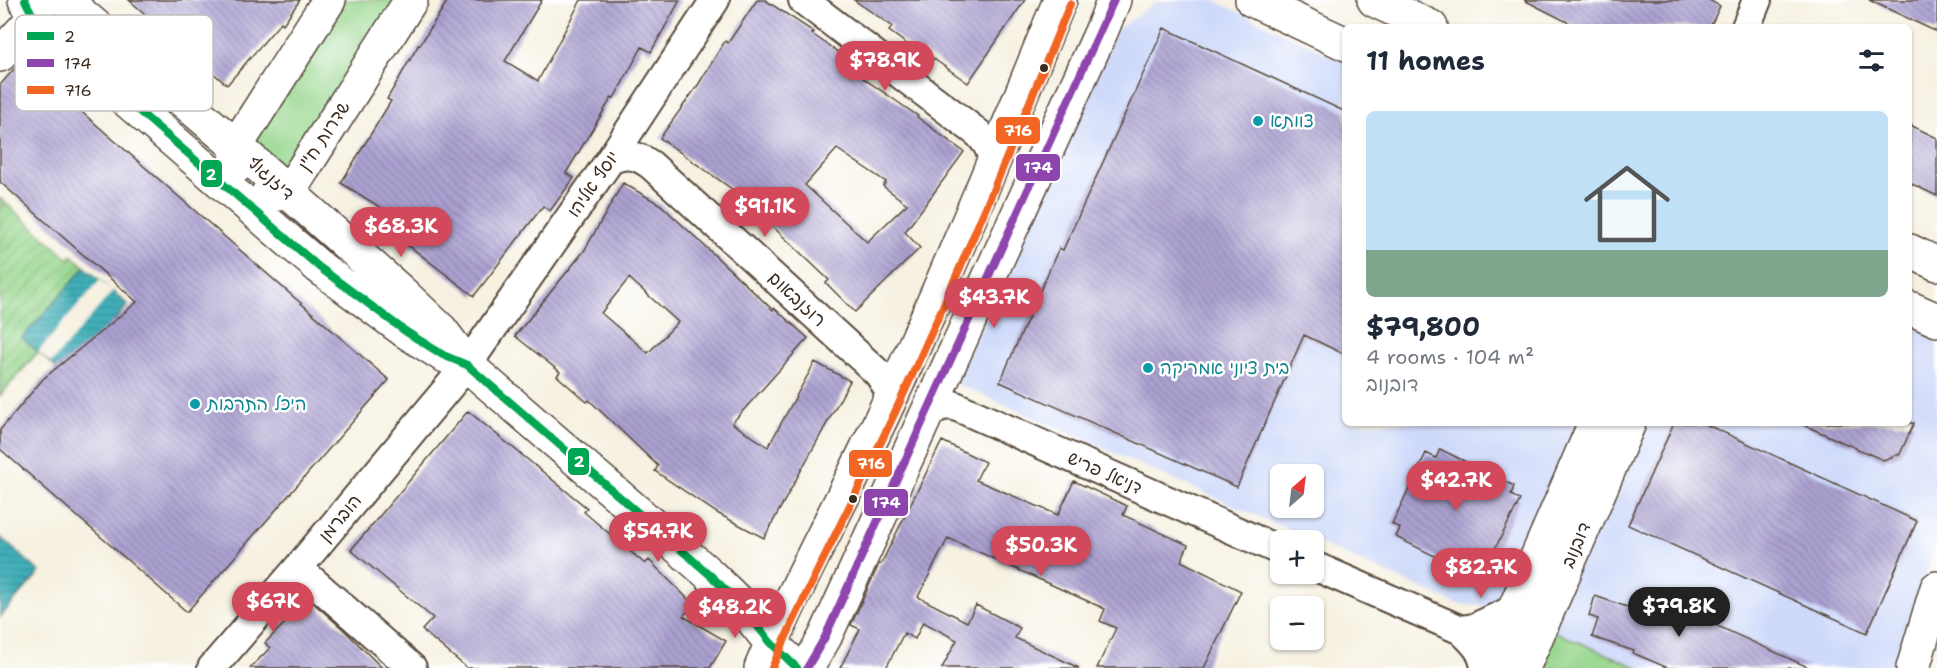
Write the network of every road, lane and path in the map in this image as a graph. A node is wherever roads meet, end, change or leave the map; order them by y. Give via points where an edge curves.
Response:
1 (65, 0) edge
2 (329, 0) edge
3 (411, 0) edge
4 (715, 0) edge
5 (803, 0) edge
6 (1060, 0) edge
7 (1114, 0) edge
8 (1140, 0) edge
9 (1252, 0) edge
10 (1374, 0) edge
11 (1757, 0) edge
12 (83, 15) edge
13 (1425, 24) edge
14 (1747, 24) edge
15 (1101, 32) junction
16 (15, 33) edge
17 (1342, 42) edge
18 (0, 55) edge
19 (138, 111) edge
20 (195, 111) edge
21 (236, 146) junction
22 (610, 160) junction
23 (995, 161) junction
24 (288, 192) junction
25 (238, 198) junction
26 (1912, 252) edge
27 (1937, 264) edge
28 (1912, 309) edge
29 (1937, 320) edge
30 (467, 365) junction
31 (892, 395) junction
32 (929, 413) junction
33 (1594, 426) edge
34 (1628, 426) edge
35 (1270, 546) edge
36 (298, 568) junction
37 (1324, 570) edge
38 (1937, 588) edge
39 (1515, 609) junction
40 (1461, 630) junction
41 (769, 660) edge
42 (212, 668) edge
43 (412, 668) edge
44 (797, 668) edge
45 (807, 668) edge
46 (1487, 668) edge
47 (1523, 668) edge
48 (1913, 668) edge

1 - 12 street, דיזנגוף
2 - 21 street
3 - 24 street, שדרות ח"ן
4 - 22 street, יוסף אליהו
5 - 23 street via 979,134
6 - 23 street
7 - 15 street
8 - 15 street
9 - 17 street
10 - 13 street
11 - 14 street
15 - 32 street
16 - 18 street
19 - 25 street, דיזנגוף
20 - 21 street, דיזנגוף
21 - 24 street, דיזנגוף
21 - 25 street
22 - 30 street, יוסף אליהו
22 - 31 street, רוזנבאום via 632,155 651,165 879,374
23 - 31 street
24 - 25 street
24 - 30 street, דיזנגוף via 431,318
25 - 30 street, דיזנגוף via 396,325 423,344
26 - 27 street
28 - 29 street
30 - 36 street, הוברמן
30 - 41 street, דיזנגוף via 739,603
31 - 41 street
32 - 35 street, דניאל פריש via 953,405
32 - 45 street
33 - 39 street, דובנוב
34 - 47 street, דובנוב
36 - 42 street, הוברמן
36 - 43 street
37 - 40 street
38 - 48 street
39 - 40 street
39 - 46 street, דובנוב
40 - 46 street via 1484,656
41 - 44 street, דיזנגוף

